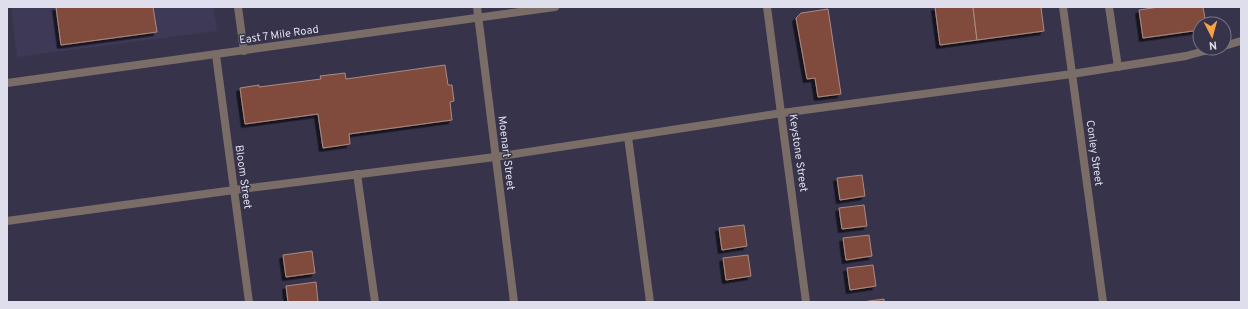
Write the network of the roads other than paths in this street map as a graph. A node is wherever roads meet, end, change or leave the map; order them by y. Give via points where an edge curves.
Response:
1 (238, 7) edge
2 (477, 7) edge
3 (555, 7) edge
4 (767, 7) edge
5 (1063, 7) edge
6 (1109, 7) edge
7 (477, 18) junction
8 (244, 51) junction
9 (1192, 54) edge
10 (216, 55) junction
11 (1118, 67) junction
12 (1072, 74) junction
13 (7, 83) edge
14 (782, 114) junction
15 (628, 137) junction
16 (495, 157) junction
17 (357, 174) junction
18 (234, 190) junction
19 (7, 221) edge
20 (249, 302) edge
21 (375, 302) edge
22 (514, 302) edge
23 (650, 302) edge
24 (806, 302) edge
25 (1103, 302) edge

1 - 8 street
2 - 7 street, Moenart Street
3 - 7 street, East 7 Mile Road
4 - 14 street, Keystone Street
5 - 12 street, Conley Street
6 - 11 street
7 - 8 street, East 7 Mile Road
7 - 16 street, Moenart Street
8 - 10 street, East 7 Mile Road
9 - 11 street
10 - 13 street, East 7 Mile Road
10 - 18 street, Bloom Street
11 - 12 street
12 - 14 street
12 - 25 street, Conley Street
14 - 15 street
14 - 24 street, Keystone Street
15 - 16 street
15 - 23 street
16 - 17 street
16 - 22 street, Moenart Street
17 - 18 street
17 - 21 street
18 - 19 street
18 - 20 street, Bloom Street

